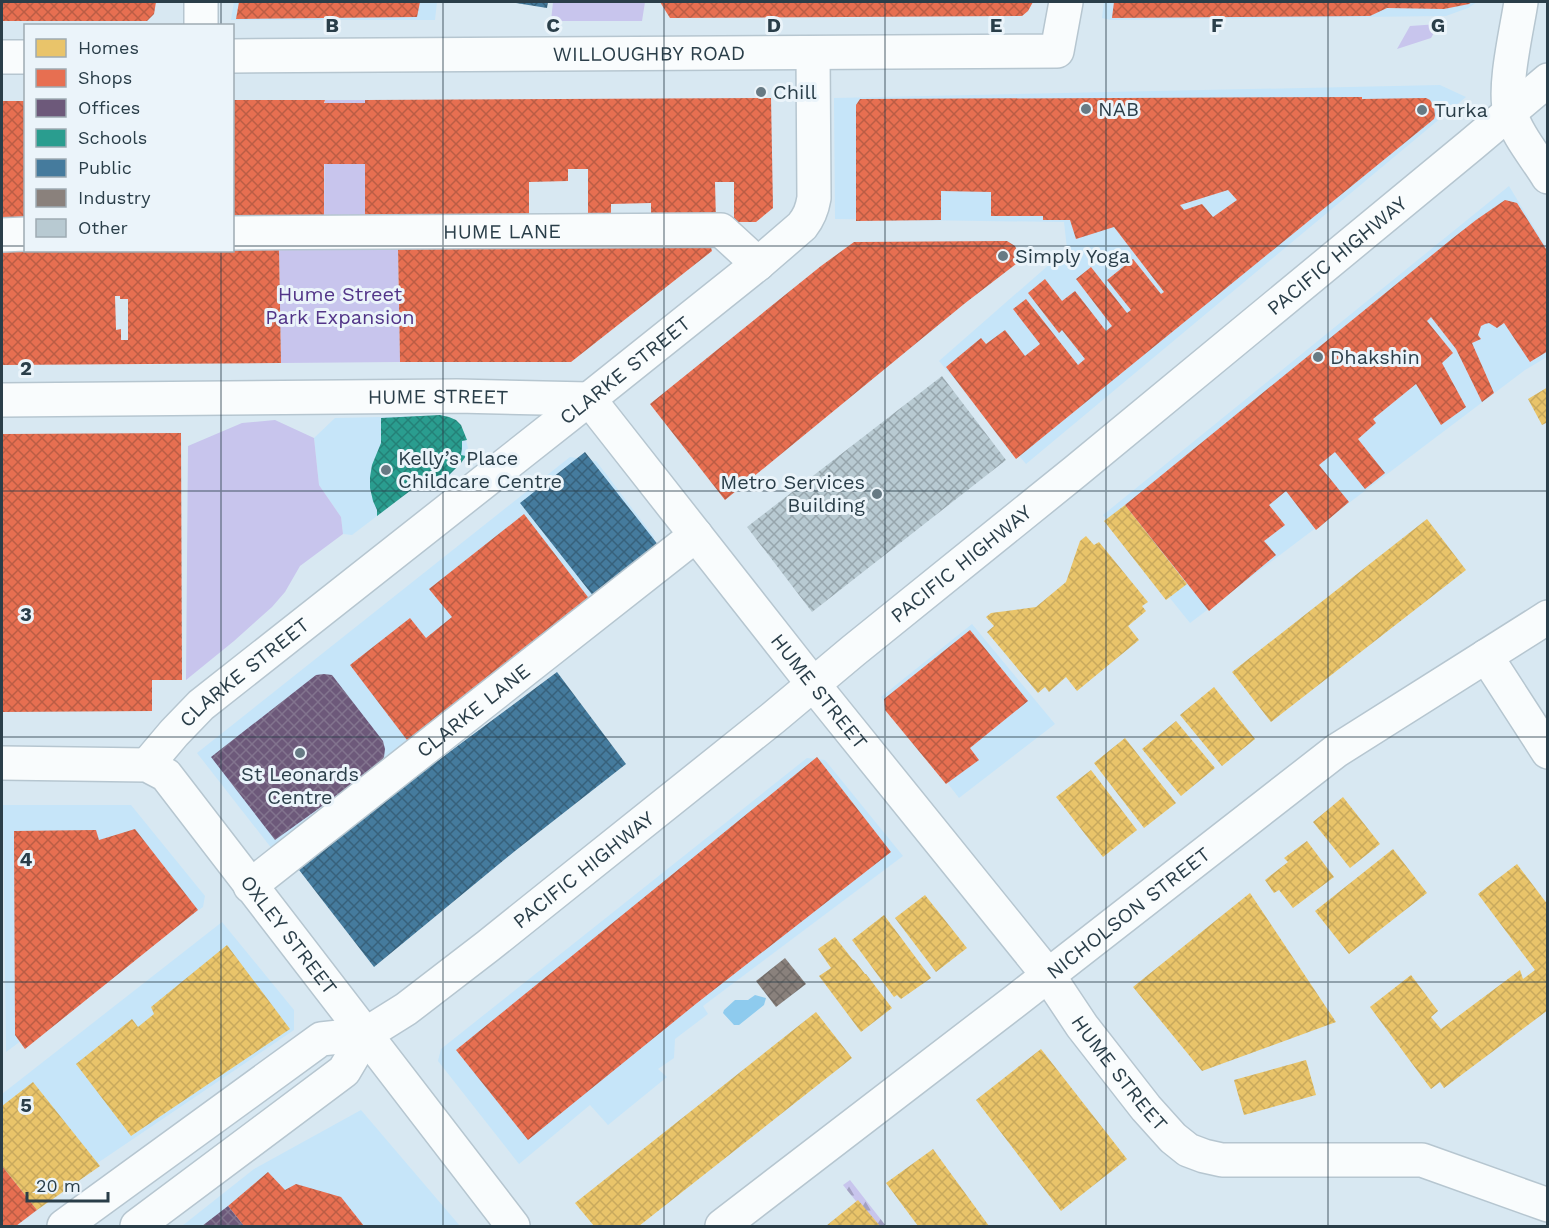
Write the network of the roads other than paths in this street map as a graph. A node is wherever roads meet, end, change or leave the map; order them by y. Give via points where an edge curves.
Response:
1 (201, 2) edge
2 (1066, 2) edge
3 (1521, 2) edge
4 (201, 24) edge
5 (813, 53) junction
6 (234, 56) edge
7 (2, 57) edge
8 (24, 57) edge
9 (1548, 80) edge
10 (1510, 112) junction
11 (1548, 177) edge
12 (234, 233) edge
13 (24, 234) edge
14 (2, 235) edge
15 (758, 264) junction
16 (589, 399) junction
17 (2, 400) edge
18 (696, 535) junction
19 (1548, 617) edge
20 (1486, 656) junction
21 (813, 684) junction
22 (1548, 752) edge
23 (2, 763) edge
24 (147, 765) junction
25 (250, 886) junction
26 (1048, 975) junction
27 (366, 1034) junction
28 (1548, 1205) edge
29 (63, 1227) edge
30 (137, 1227) edge
31 (513, 1227) edge
32 (722, 1227) edge

1 - 4 street
2 - 5 street, WILLOUGHBY ROAD via 1057,51
3 - 10 street via 1510,72
5 - 6 street, WILLOUGHBY ROAD
5 - 15 street, CLARKE STREET via 812,209 802,226
7 - 8 street
9 - 10 street, PACIFIC HIGHWAY
10 - 11 street
10 - 21 street, PACIFIC HIGHWAY
12 - 15 street, HUME LANE via 721,230
13 - 14 street
15 - 16 street, CLARKE STREET
16 - 17 street, HUME STREET via 446,396
16 - 18 street, HUME STREET
16 - 24 street, CLARKE STREET via 201,705
18 - 21 street, HUME STREET
18 - 25 street, CLARKE LANE
19 - 20 street, NICHOLSON STREET
20 - 22 street
20 - 26 street, NICHOLSON STREET via 1336,751
21 - 26 street, HUME STREET
21 - 27 street, PACIFIC HIGHWAY via 488,946 406,1010
23 - 24 street
24 - 25 street, OXLEY STREET via 166,775
25 - 27 street, OXLEY STREET
26 - 28 street, HUME STREET via 1146,1108 1188,1150 1222,1160 1422,1160
26 - 32 street, NICHOLSON STREET
27 - 29 street, PACIFIC HIGHWAY via 321,1039
27 - 30 street, PACIFIC HIGHWAY via 344,1071
27 - 31 street, OXLEY STREET

